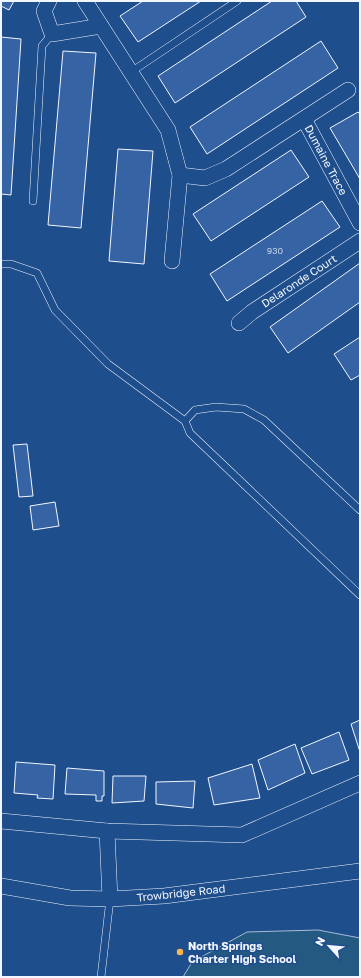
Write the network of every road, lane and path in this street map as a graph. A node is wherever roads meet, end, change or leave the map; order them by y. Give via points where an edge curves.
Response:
1 (49, 1) edge
2 (85, 1) edge
3 (237, 1) edge
4 (101, 26) junction
5 (52, 34) junction
6 (131, 72) junction
7 (348, 90) dead end
8 (304, 119) junction
9 (180, 175) junction
10 (33, 201) dead end
11 (360, 223) edge
12 (360, 240) edge
13 (172, 261) dead end
14 (1, 264) edge
15 (239, 323) dead end
16 (185, 421) junction
17 (360, 510) edge
18 (360, 595) edge
19 (360, 784) edge
20 (1, 821) edge
21 (107, 831) junction
22 (360, 871) edge
23 (1, 886) edge
24 (110, 900) junction
25 (101, 977) edge

1 - 5 street via 44,11
2 - 4 street
3 - 6 lane
4 - 5 street
4 - 6 street
5 - 10 lane via 42,46
6 - 9 street via 168,130
7 - 8 street
8 - 9 street via 226,169 205,178
8 - 11 street, Dumaine Trace
9 - 13 street
12 - 15 street, Delaronde Court
14 - 16 lane via 11,264 37,273 55,310 108,364
16 - 17 lane via 194,410 216,407 244,409 264,420
16 - 18 lane via 190,434
19 - 21 street via 242,835
20 - 21 street
21 - 24 street
22 - 24 street, Trowbridge Road via 164,896
23 - 24 street, Trowbridge Road via 70,898
24 - 25 lane

